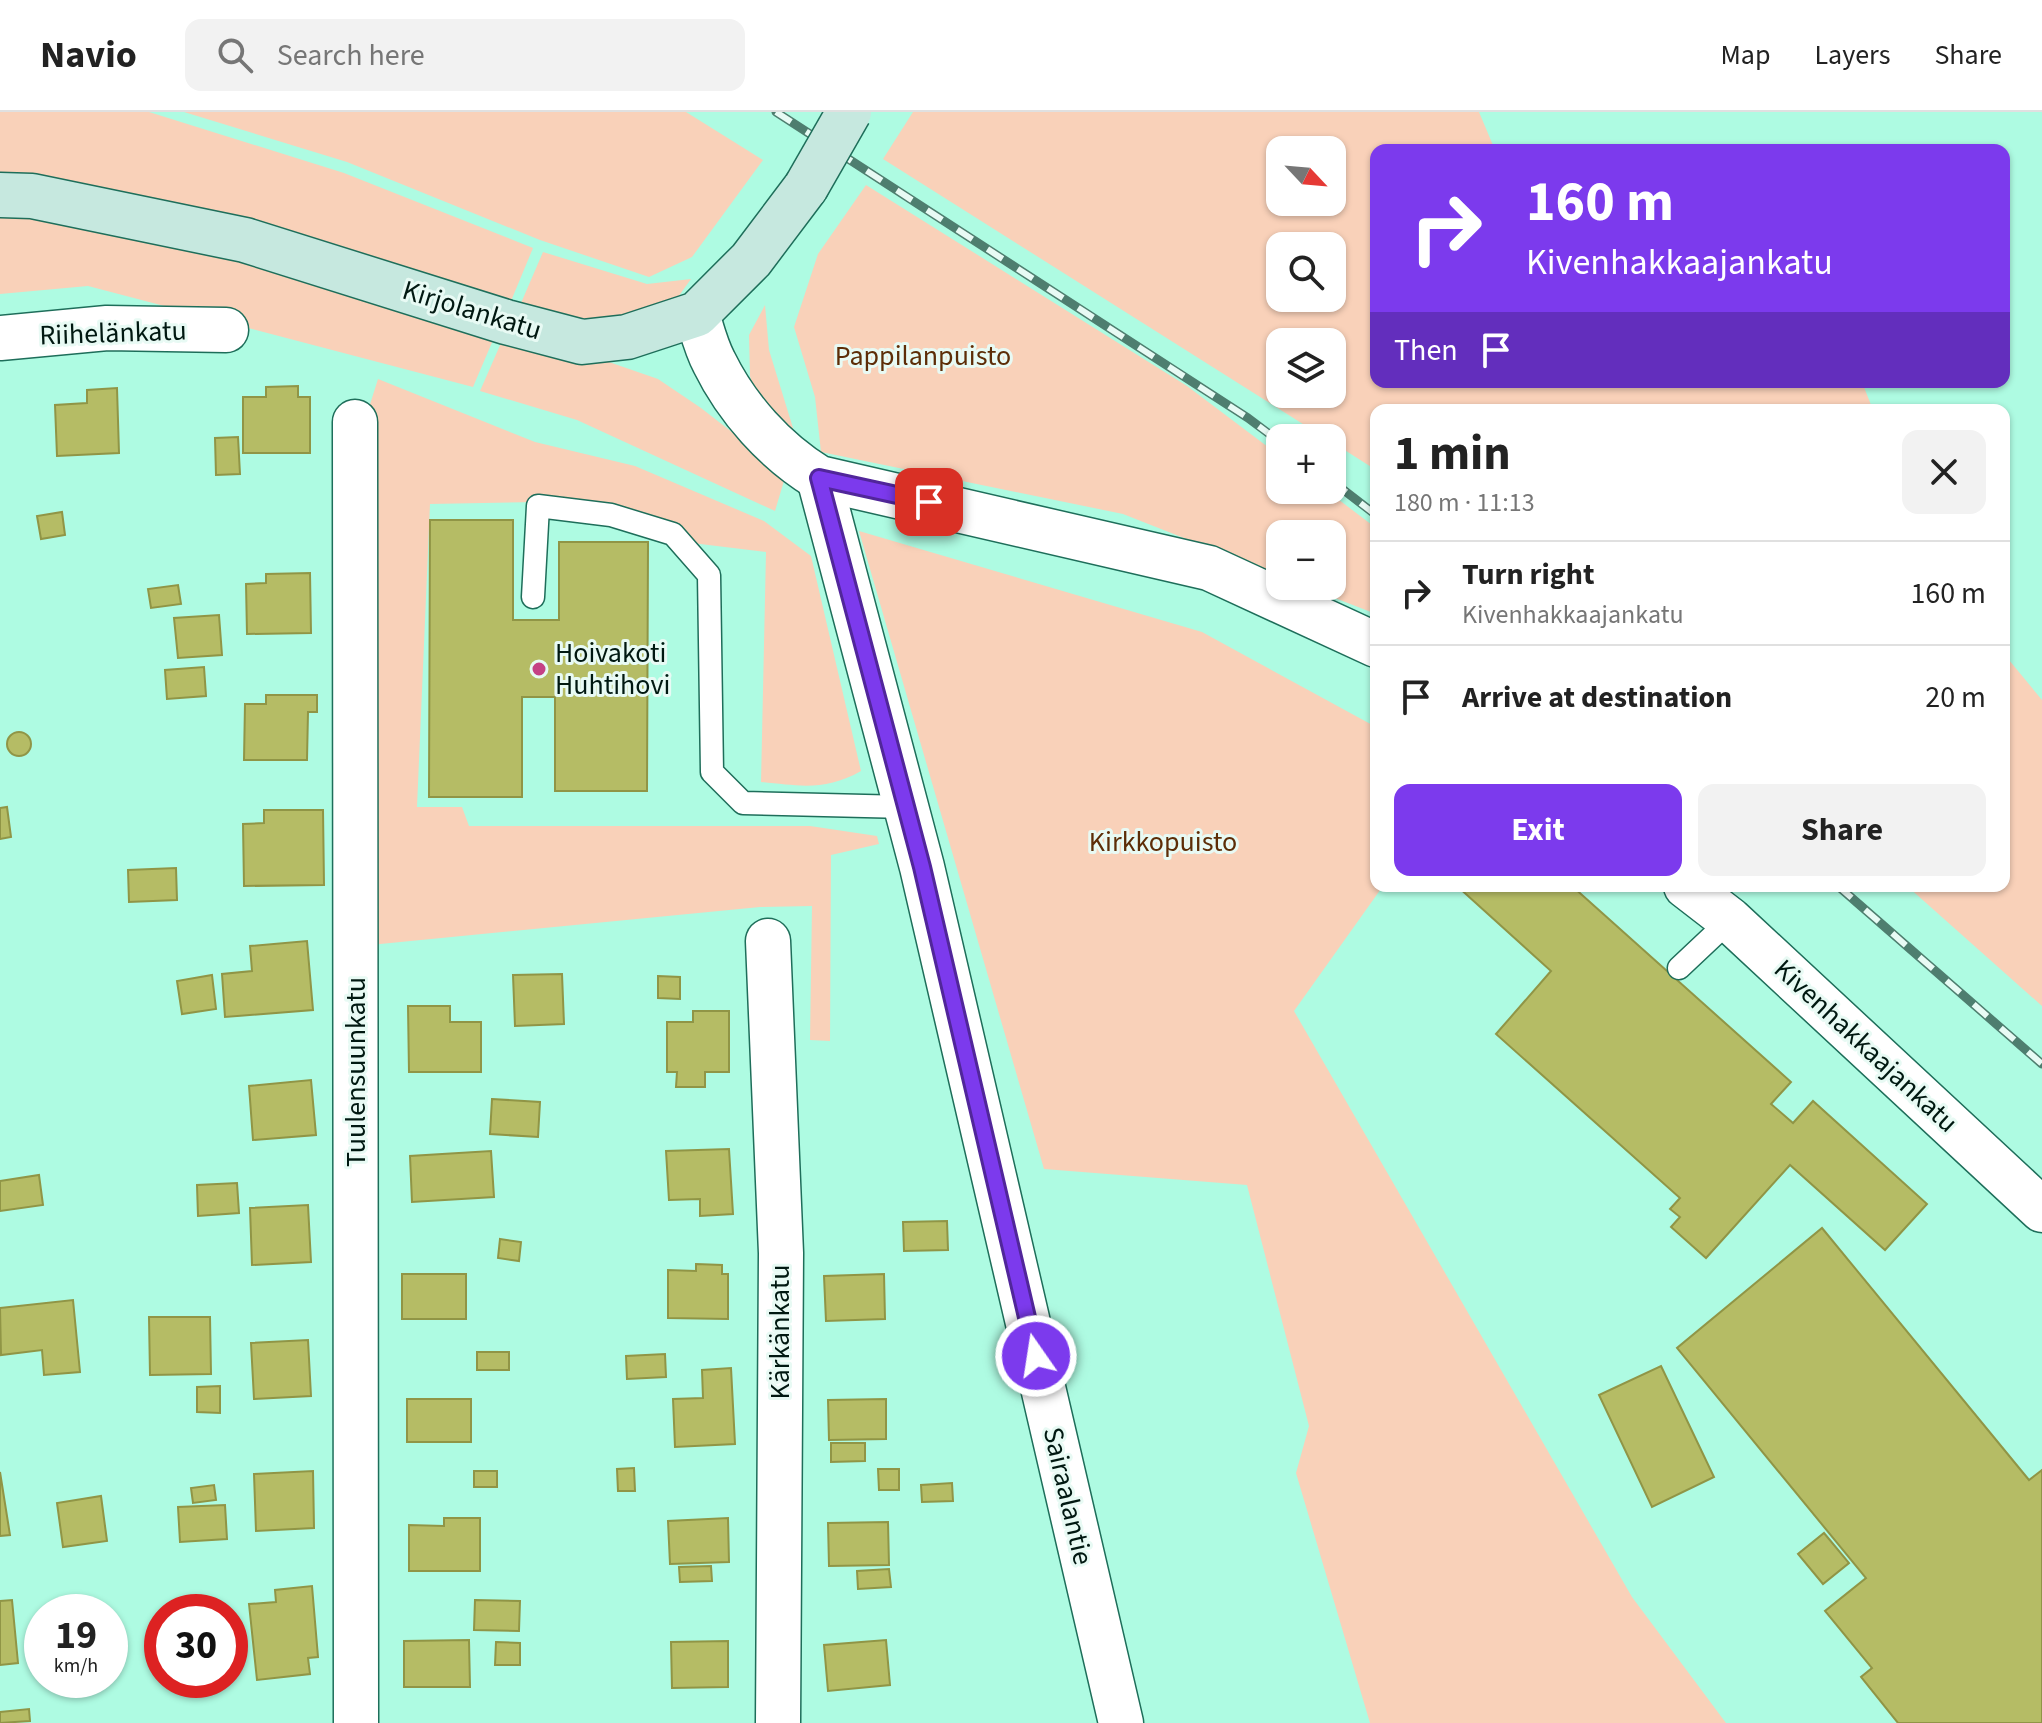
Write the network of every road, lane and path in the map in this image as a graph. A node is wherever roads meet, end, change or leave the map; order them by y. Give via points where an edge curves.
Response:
1 (849, 112) edge
2 (0, 195) edge
3 (697, 314) junction
4 (226, 330) dead end
5 (0, 338) edge
6 (355, 422) dead end
7 (819, 478) junction
8 (533, 597) dead end
9 (1370, 642) edge
10 (906, 807) junction
11 (1694, 892) edge
12 (1730, 920) junction
13 (768, 941) dead end
14 (1679, 968) dead end
15 (2042, 1210) edge
16 (356, 1723) edge
17 (778, 1723) edge
18 (1121, 1723) edge

1 - 3 main road, Kirjolankatu, bridge via 806,187 751,260
2 - 3 main road, Kirjolankatu via 32,196 245,240 582,342 627,337
3 - 7 street via 713,361 734,396 796,464
4 - 5 street, Riihelänkatu via 107,328
6 - 16 street, Tuulensuunkatu
7 - 9 street via 1209,568
7 - 10 street, Sairaalantie
8 - 10 lane via 538,506 611,515 673,534 709,575 712,772 743,803
10 - 18 street, Sairaalantie
11 - 12 street, Kivenhakkaajankatu
12 - 14 lane
12 - 15 street, Kivenhakkaajankatu
13 - 17 street, Kärkänkatu via 781,1253

